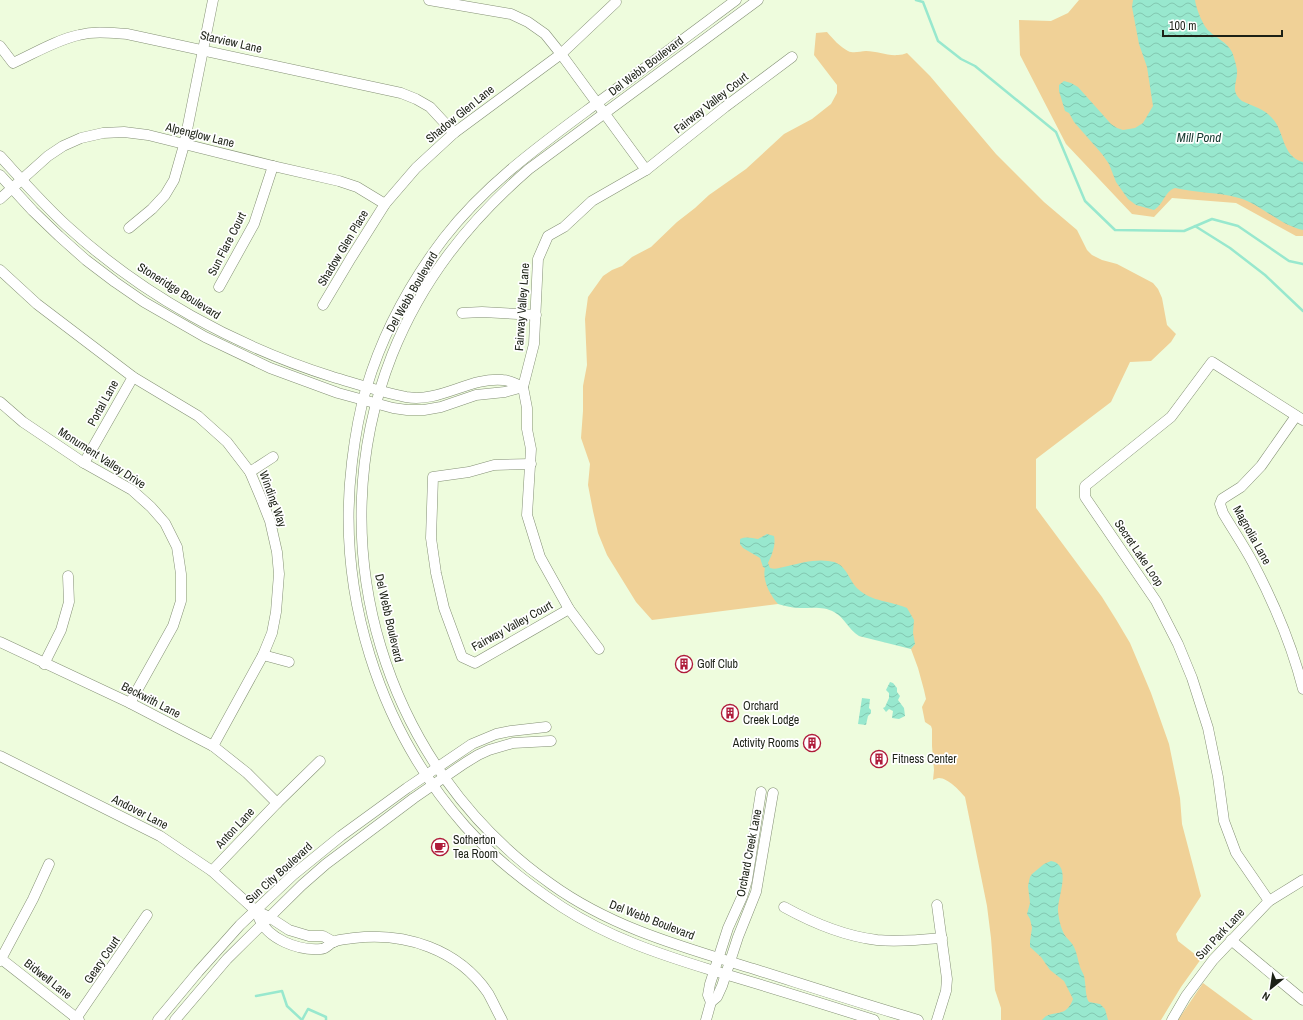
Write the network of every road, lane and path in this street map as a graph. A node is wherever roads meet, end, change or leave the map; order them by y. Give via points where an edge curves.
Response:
1 (213, 0) edge
2 (429, 0) edge
3 (736, 0) edge
4 (758, 0) edge
5 (616, 2) dead end
6 (0, 46) edge
7 (204, 50) junction
8 (561, 54) junction
9 (792, 57) dead end
10 (600, 109) junction
11 (454, 133) junction
12 (184, 145) junction
13 (0, 156) edge
14 (273, 166) junction
15 (646, 170) junction
16 (0, 175) edge
17 (16, 183) junction
18 (0, 198) edge
19 (385, 204) junction
20 (129, 228) dead end
21 (0, 270) edge
22 (220, 287) dead end
23 (323, 305) dead end
24 (462, 313) dead end
25 (536, 314) junction
26 (133, 377) junction
27 (367, 387) junction
28 (523, 387) junction
29 (380, 391) junction
30 (363, 400) junction
31 (0, 402) edge
32 (377, 404) junction
33 (1299, 418) edge
34 (273, 457) dead end
35 (84, 463) junction
36 (530, 464) junction
37 (250, 472) junction
38 (68, 576) dead end
39 (569, 609) junction
40 (0, 642) edge
41 (599, 649) dead end
42 (263, 655) junction
43 (289, 662) dead end
44 (44, 664) junction
45 (1303, 689) edge
46 (130, 703) junction
47 (546, 727) dead end
48 (551, 741) dead end
49 (213, 746) junction
50 (0, 756) edge
51 (320, 761) dead end
52 (437, 767) junction
53 (426, 775) junction
54 (444, 777) junction
55 (433, 785) junction
56 (761, 792) dead end
57 (773, 793) dead end
58 (277, 803) junction
59 (49, 864) dead end
60 (212, 872) junction
61 (1303, 880) edge
62 (1269, 901) junction
63 (937, 905) dead end
64 (784, 907) dead end
65 (256, 910) junction
66 (147, 915) dead end
67 (269, 916) junction
68 (261, 924) junction
69 (942, 938) junction
70 (1231, 940) junction
71 (334, 942) junction
72 (718, 958) junction
73 (0, 959) edge
74 (730, 962) junction
75 (714, 971) junction
76 (726, 975) junction
77 (1303, 1000) edge
78 (711, 1002) junction
79 (77, 1019) edge
80 (158, 1020) edge
81 (175, 1020) edge
82 (502, 1020) edge
83 (706, 1020) edge
84 (874, 1020) edge
85 (918, 1020) edge
86 (937, 1020) edge
87 (1172, 1020) edge

1 - 7 street
2 - 8 street via 511,14 545,34
3 - 10 street, Del Webb Boulevard
4 - 10 street, Del Webb Boulevard
5 - 8 street, Shadow Glen Lane
6 - 7 street, Starview Lane via 13,63 60,40 81,34 103,32 127,34
7 - 11 street, Starview Lane via 401,93 416,98 430,107
7 - 12 street
8 - 10 street
8 - 11 street, Shadow Glen Lane
9 - 15 street, Fairway Valley Court
10 - 15 street
10 - 27 street, Del Webb Boulevard via 544,142 502,176 443,239 400,307
10 - 29 street, Del Webb Boulevard via 529,169 488,207 463,235 412,313 392,356
11 - 19 street, Shadow Glen Lane via 416,168
12 - 14 street, Alpenglow Lane
12 - 17 street, Alpenglow Lane via 148,135 103,133 81,138 63,146
12 - 20 street via 174,180 165,196
13 - 17 street, Stoneridge Boulevard
14 - 19 street, Alpenglow Lane via 357,187
14 - 22 street, Sun Flare Court via 254,224
15 - 25 street, Fairway Valley Lane via 592,201 564,227 548,236 538,259
16 - 17 street, Stoneridge Boulevard
17 - 18 street, Alpenglow Lane
17 - 27 street, Stoneridge Boulevard via 41,201 94,249 180,309 274,356
17 - 30 street, Stoneridge Boulevard via 59,236 86,260 144,302 205,337 270,368
19 - 23 street, Shadow Glen Place
21 - 26 street, Winding Way via 37,304
24 - 25 street
25 - 28 street, Fairway Valley Lane via 534,344
26 - 35 street, Portal Lane
26 - 37 street, Winding Way via 198,416 227,442
27 - 29 street, Stoneridge Boulevard
27 - 30 street, Del Webb Boulevard
28 - 29 street, Stoneridge Boulevard via 504,380 491,380 423,398
28 - 32 street, Stoneridge Boulevard via 476,395 424,410 407,410
28 - 36 street, Fairway Valley Lane via 531,449
29 - 32 street, Del Webb Boulevard
30 - 32 street, Stoneridge Boulevard
30 - 53 street, Del Webb Boulevard via 353,449 348,523 356,600 366,643 381,688 395,720
31 - 35 street, Monument Valley Drive via 23,422
32 - 52 street, Del Webb Boulevard via 366,452 362,498 362,546 368,596 378,639 393,683 409,720
33 - 45 street, Magnolia Lane via 1261,466 1241,487 1222,499 1220,504 1275,607
33 - 62 street, Secret Lake Loop via 1212,362 1171,418 1085,486 1085,496 1156,601 1178,644 1208,728 1224,821 1236,854
34 - 37 street
35 - 46 street, Monument Valley Drive via 132,490 151,507 165,523 177,547 181,601 173,626
36 - 39 street, Fairway Valley Lane via 527,515 540,557
36 - 39 street, Fairway Valley Court via 494,465 469,472 433,477 431,538 444,608 462,656 475,663
37 - 42 street, Winding Way via 270,521 279,574 272,633
38 - 44 street via 69,602 61,630
39 - 41 street, Fairway Valley Lane
40 - 44 street, Beckwith Lane
42 - 43 street
42 - 49 street, Winding Way
44 - 46 street, Beckwith Lane
46 - 49 street, Beckwith Lane
47 - 52 street, Sun City Boulevard via 490,736 472,744
48 - 54 street, Sun City Boulevard via 513,743 489,750
49 - 58 street, Beckwith Lane via 247,772
50 - 60 street, Andover Lane via 160,836
51 - 58 street, Anton Lane
52 - 53 street, Sun City Boulevard
52 - 54 street, Del Webb Boulevard
53 - 55 street, Del Webb Boulevard
53 - 65 street, Sun City Boulevard via 318,854
54 - 55 street, Sun City Boulevard
54 - 72 street, Del Webb Boulevard via 471,813 510,851 550,884 629,928
55 - 67 street, Sun City Boulevard via 326,864
55 - 75 street, Del Webb Boulevard via 480,842 522,879 562,907 623,939
56 - 72 street, Orchard Creek Lane via 747,880
57 - 74 street, Orchard Creek Lane via 756,892
58 - 60 street, Anton Lane
59 - 73 street
60 - 65 street, Andover Lane
61 - 62 street, Sun Park Lane
62 - 70 street, Sun Park Lane
63 - 69 street
64 - 69 street via 809,921 877,940
65 - 67 street
65 - 68 street
65 - 80 street, Sun City Boulevard via 198,972
66 - 79 street, Geary Court
67 - 68 street, Sun City Boulevard
67 - 71 street via 295,932 323,936
68 - 71 street via 274,936 297,946 323,949
68 - 81 street, Sun City Boulevard via 217,969
69 - 86 street via 947,979
70 - 77 street
70 - 87 street, Sun Park Lane via 1197,980
71 - 82 street via 382,937 429,946 450,957 472,974 488,993
72 - 74 street, Del Webb Boulevard
72 - 75 street, Orchard Creek Lane
73 - 79 street, Bidwell Lane
74 - 76 street, Orchard Creek Lane
74 - 85 street, Del Webb Boulevard
75 - 76 street, Del Webb Boulevard
75 - 78 street, Orchard Creek Lane via 708,995
76 - 78 street, Orchard Creek Lane via 717,997
76 - 84 street, Del Webb Boulevard
78 - 83 street

